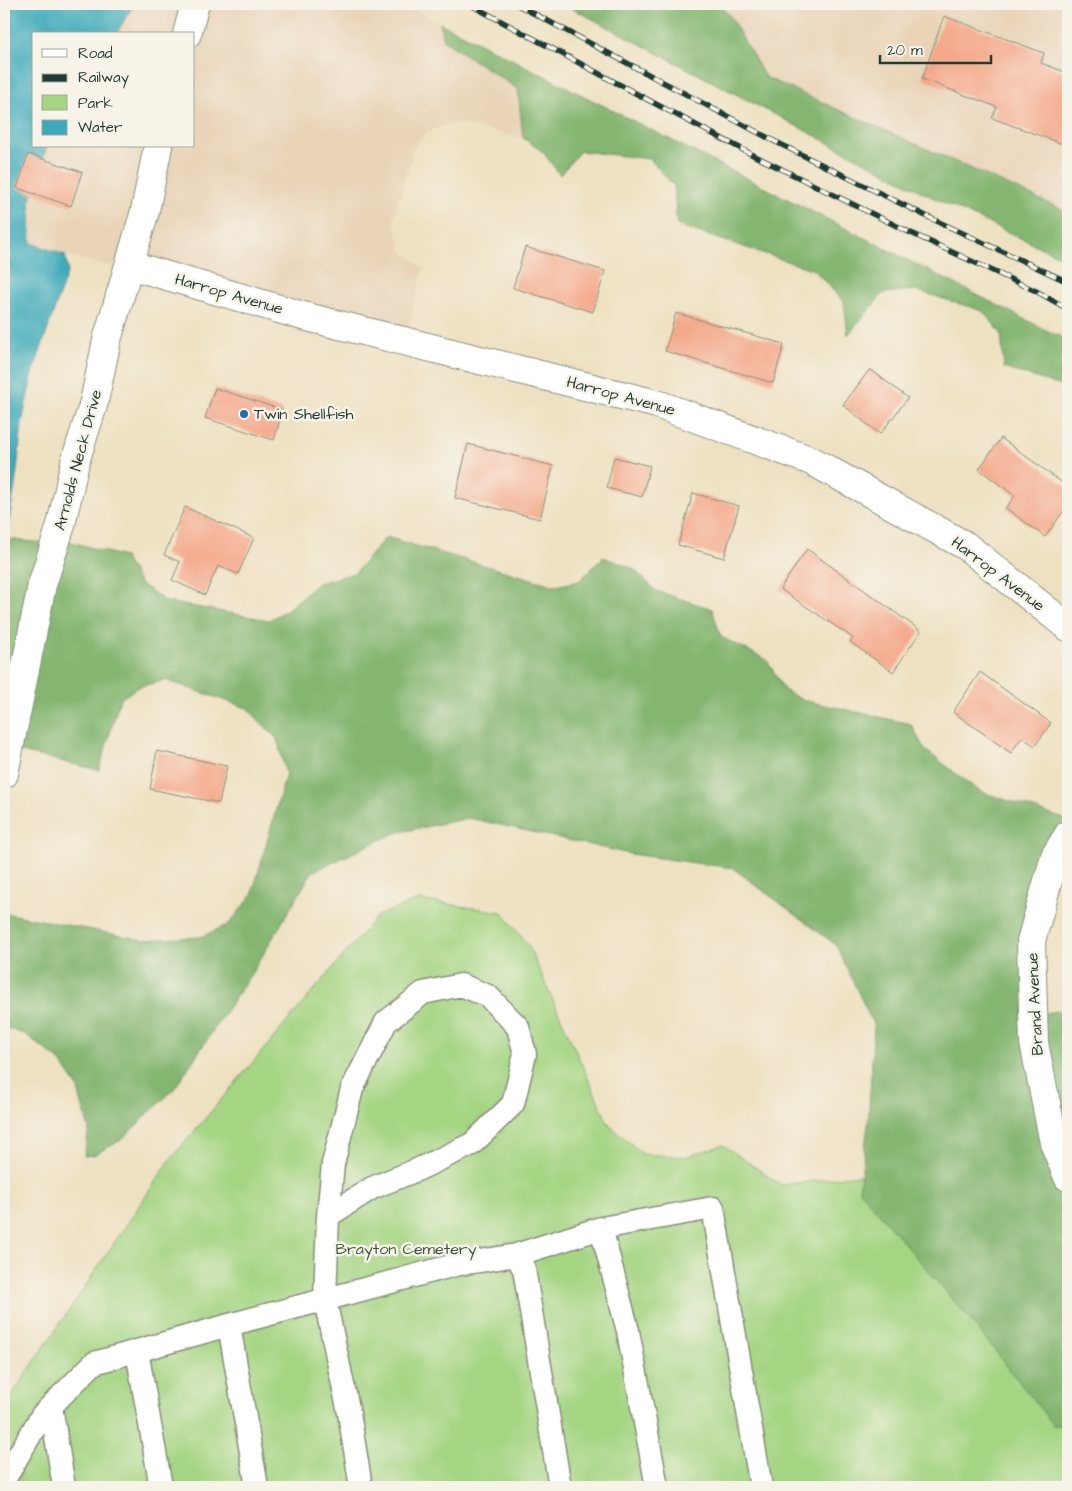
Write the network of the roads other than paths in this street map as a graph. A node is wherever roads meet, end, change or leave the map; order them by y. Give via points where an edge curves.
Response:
1 (195, 4) edge
2 (188, 32) edge
3 (158, 148) edge
4 (130, 265) junction
5 (1068, 627) edge
6 (4, 774) edge
7 (1068, 835) edge
8 (1068, 1177) edge
9 (328, 1216) junction
10 (601, 1228) junction
11 (516, 1255) junction
12 (325, 1300) junction
13 (229, 1325) junction
14 (137, 1350) junction
15 (51, 1406) junction
16 (4, 1480) edge
17 (64, 1487) edge
18 (161, 1487) edge
19 (257, 1487) edge
20 (361, 1487) edge
21 (560, 1487) edge
22 (657, 1487) edge
23 (761, 1487) edge

1 - 2 street
3 - 4 street, Arnolds Neck Drive
4 - 5 street, Harrop Avenue via 304,316 657,404 812,461 966,546
4 - 6 street, Arnolds Neck Drive via 42,585
7 - 8 street, Brand Avenue via 1055,856 1031,941 1034,1043 1054,1143
9 - 9 lane via 372,1188 472,1144 513,1104 525,1054 518,1028 488,996 461,985 423,993 386,1022 352,1089 333,1164
9 - 12 lane
10 - 11 lane
10 - 22 lane via 628,1331
10 - 23 lane via 712,1208
11 - 12 lane via 455,1266
11 - 21 lane via 524,1269
12 - 13 lane
12 - 20 lane
13 - 14 lane
13 - 19 lane
14 - 15 lane via 94,1363
14 - 18 lane
15 - 16 lane via 42,1415
15 - 17 lane

